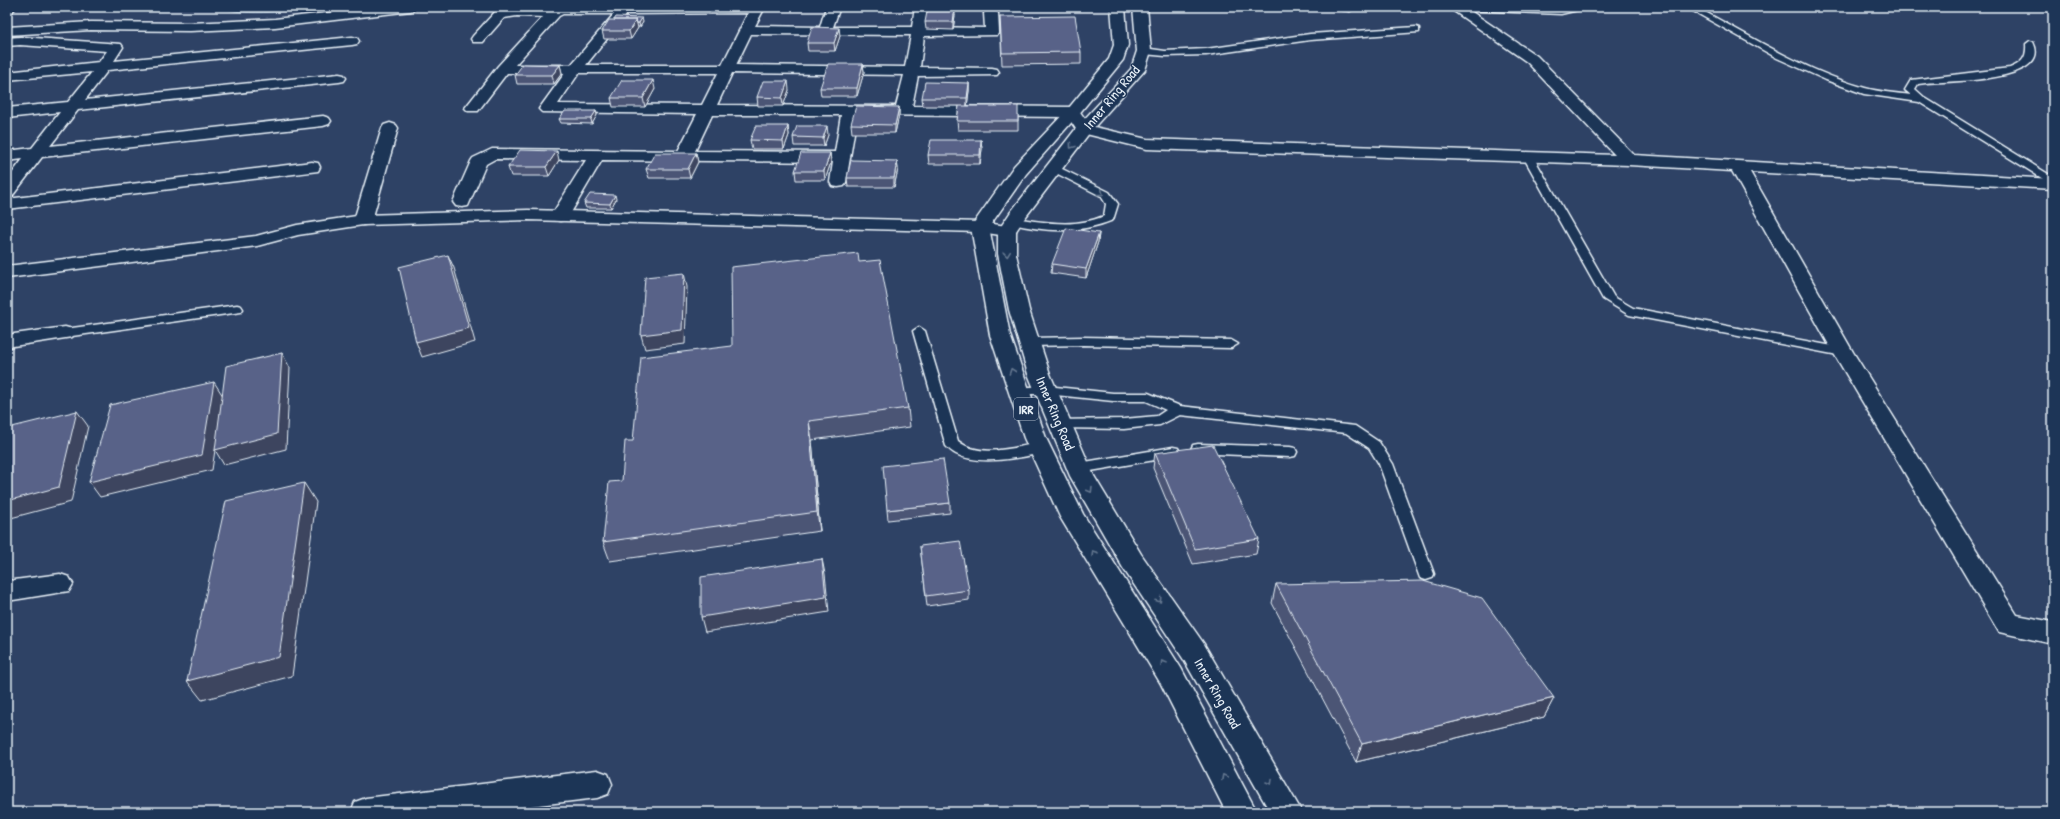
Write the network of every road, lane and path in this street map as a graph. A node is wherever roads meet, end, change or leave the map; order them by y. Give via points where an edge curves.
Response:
1 (9, 7) edge
2 (411, 7) edge
3 (833, 7) edge
4 (922, 7) edge
5 (1118, 7) edge
6 (1140, 7) edge
7 (1455, 7) edge
8 (1470, 7) edge
9 (1573, 7) edge
10 (1690, 7) edge
11 (690, 8) edge
12 (757, 8) edge
13 (7, 9) edge
14 (624, 9) edge
15 (554, 13) junction
16 (991, 13) dead end
17 (746, 30) junction
18 (1416, 30) dead end
19 (7, 31) edge
20 (825, 31) junction
21 (918, 32) junction
22 (478, 39) dead end
23 (352, 41) dead end
24 (7, 42) edge
25 (2030, 44) dead end
26 (1144, 51) junction
27 (104, 66) junction
28 (503, 69) junction
29 (575, 69) junction
30 (727, 69) junction
31 (912, 70) junction
32 (992, 72) dead end
33 (7, 76) edge
34 (339, 78) dead end
35 (1922, 100) junction
36 (71, 106) junction
37 (474, 108) dead end
38 (707, 110) junction
39 (850, 110) junction
40 (904, 111) junction
41 (7, 113) edge
42 (323, 120) dead end
43 (1078, 120) junction
44 (390, 128) dead end
45 (37, 153) junction
46 (597, 155) junction
47 (7, 156) edge
48 (684, 156) junction
49 (842, 157) junction
50 (1529, 158) junction
51 (1629, 160) junction
52 (1738, 166) junction
53 (312, 167) dead end
54 (1054, 168) junction
55 (838, 182) dead end
56 (2053, 183) edge
57 (7, 191) edge
58 (462, 202) dead end
59 (7, 204) edge
60 (560, 216) junction
61 (363, 220) junction
62 (1010, 226) junction
63 (980, 227) junction
64 (297, 230) junction
65 (7, 262) edge
66 (7, 272) edge
67 (237, 309) dead end
68 (919, 330) dead end
69 (65, 333) joint
70 (7, 340) edge
71 (1029, 342) junction
72 (1231, 344) dead end
73 (1843, 352) junction
74 (1046, 390) junction
75 (1020, 391) junction
76 (1178, 410) junction
77 (1060, 423) junction
78 (1040, 448) junction
79 (1290, 452) dead end
80 (1079, 468) junction
81 (1426, 574) dead end
82 (60, 584) dead end
83 (7, 591) edge
84 (2053, 633) edge
85 (597, 784) dead end
86 (366, 812) edge
87 (1242, 812) edge
88 (1287, 812) edge

1 - 13 main road
2 - 19 main road via 275,23 190,27 91,26
3 - 20 main road
4 - 21 main road
5 - 43 main road, Inner Ring Road via 1121,45 1116,60
6 - 26 main road, Inner Ring Road
7 - 51 main road via 1532,59
8 - 9 main road via 1562,10
10 - 35 lane via 1780,56 1829,78 1864,91
11 - 12 main road
11 - 14 main road
12 - 17 main road
14 - 15 main road via 562,10
14 - 29 main road
15 - 22 main road via 517,12 500,15
15 - 28 main road
16 - 21 main road via 992,32
17 - 20 main road
17 - 30 main road
18 - 26 lane via 1310,37 1188,54
20 - 21 main road
21 - 31 main road
23 - 27 main road
24 - 27 main road via 116,47
25 - 35 lane via 2031,56 2025,65 2010,71 1930,78 1914,82 1910,90
26 - 43 main road, Inner Ring Road via 1138,70
27 - 33 main road
27 - 36 main road
28 - 29 main road
28 - 37 main road
29 - 30 main road
29 - 38 main road via 547,108
30 - 31 main road
30 - 38 main road
31 - 32 main road
31 - 40 main road
34 - 36 main road
35 - 56 lane
36 - 41 main road
36 - 45 main road
38 - 39 main road
38 - 48 main road
39 - 40 main road
39 - 49 main road
40 - 43 main road
42 - 45 main road
43 - 50 main road via 1147,144
43 -> 54 main road, Inner Ring Road
43 - 63 main road, Inner Ring Road via 1020,170
44 - 61 main road
45 - 47 main road
45 - 57 main road
46 - 48 main road
46 - 58 main road via 492,154 479,161
46 - 60 main road
48 - 49 main road
49 - 55 main road
50 - 51 main road
50 - 73 lane via 1609,299 1628,311
51 - 52 main road
52 - 56 main road
52 - 73 main road
53 - 59 main road
54 - 62 main road, Inner Ring Road
54 -> 62 lane via 1105,194 1112,204 1109,218 1098,224 1083,227
60 - 61 main road
60 - 63 main road
61 - 64 main road
62 - 63 main road
62 -> 71 main road, Inner Ring Road / IRR via 1007,254
75 -> 63 main road, Inner Ring Road / IRR via 1000,335
64 - 65 main road via 257,229
64 - 66 main road via 257,241
67 - 69 lane
68 - 78 lane via 951,443 961,450 980,454
69 - 70 main road
71 - 72 lane
71 - 74 main road, Inner Ring Road / IRR
73 - 84 main road via 2008,624
74 - 75 lane
74 - 76 lane via 1113,397 1148,397
74 - 77 main road, Inner Ring Road / IRR
75 - 78 main road, Inner Ring Road / IRR
76 - 77 lane via 1160,420 1124,424
76 - 81 lane via 1350,429 1374,445 1386,464
77 - 80 main road, Inner Ring Road / IRR
87 -> 78 main road, Inner Ring Road / IRR via 1171,676 1072,517
79 - 80 lane via 1198,449
80 -> 88 main road, Inner Ring Road / IRR via 1132,561 1194,652
82 - 83 main road
85 - 86 main road

